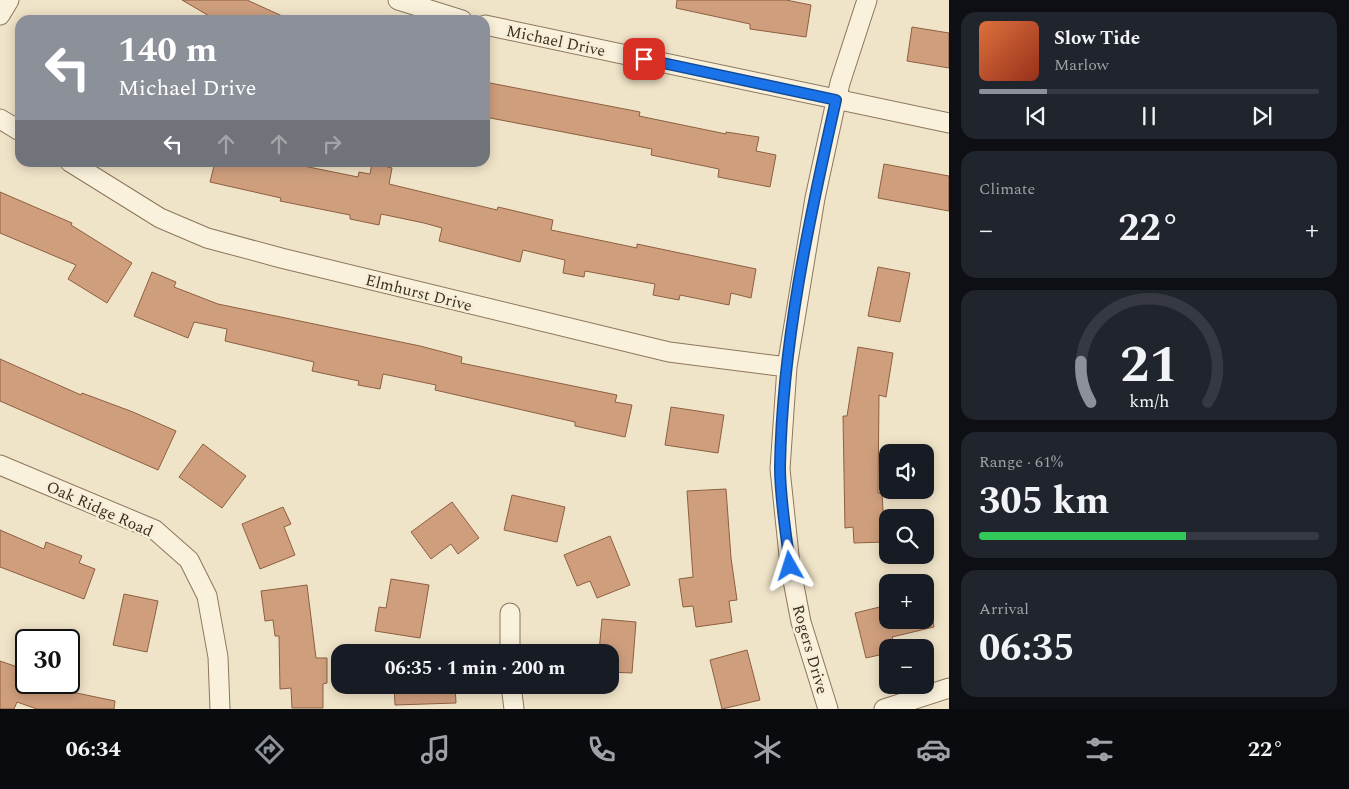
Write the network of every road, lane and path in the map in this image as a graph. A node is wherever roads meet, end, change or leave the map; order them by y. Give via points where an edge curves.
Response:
1 (10, 0) edge
2 (398, 0) edge
3 (867, 0) edge
4 (0, 15) edge
5 (446, 15) edge
6 (490, 26) edge
7 (836, 100) junction
8 (0, 119) edge
9 (949, 123) edge
10 (15, 129) edge
11 (78, 167) edge
12 (786, 367) junction
13 (0, 464) edge
14 (510, 613) dead end
15 (510, 644) edge
16 (949, 688) edge
17 (513, 694) edge
18 (220, 709) edge
19 (514, 709) edge
20 (828, 709) edge
21 (884, 709) edge

1 - 4 street
2 - 5 street
3 - 7 street, Rogers Drive via 849,48
6 - 7 street, Michael Drive
7 - 9 street, Michael Drive
7 - 12 street, Rogers Drive
8 - 10 street
11 - 12 street, Elmhurst Drive via 160,218 208,238 669,352
12 - 20 street, Rogers Drive via 780,469 790,566 801,622
13 - 18 street, Oak Ridge Road via 155,530 189,560 207,596 218,658
14 - 15 street
16 - 21 street
17 - 19 street

